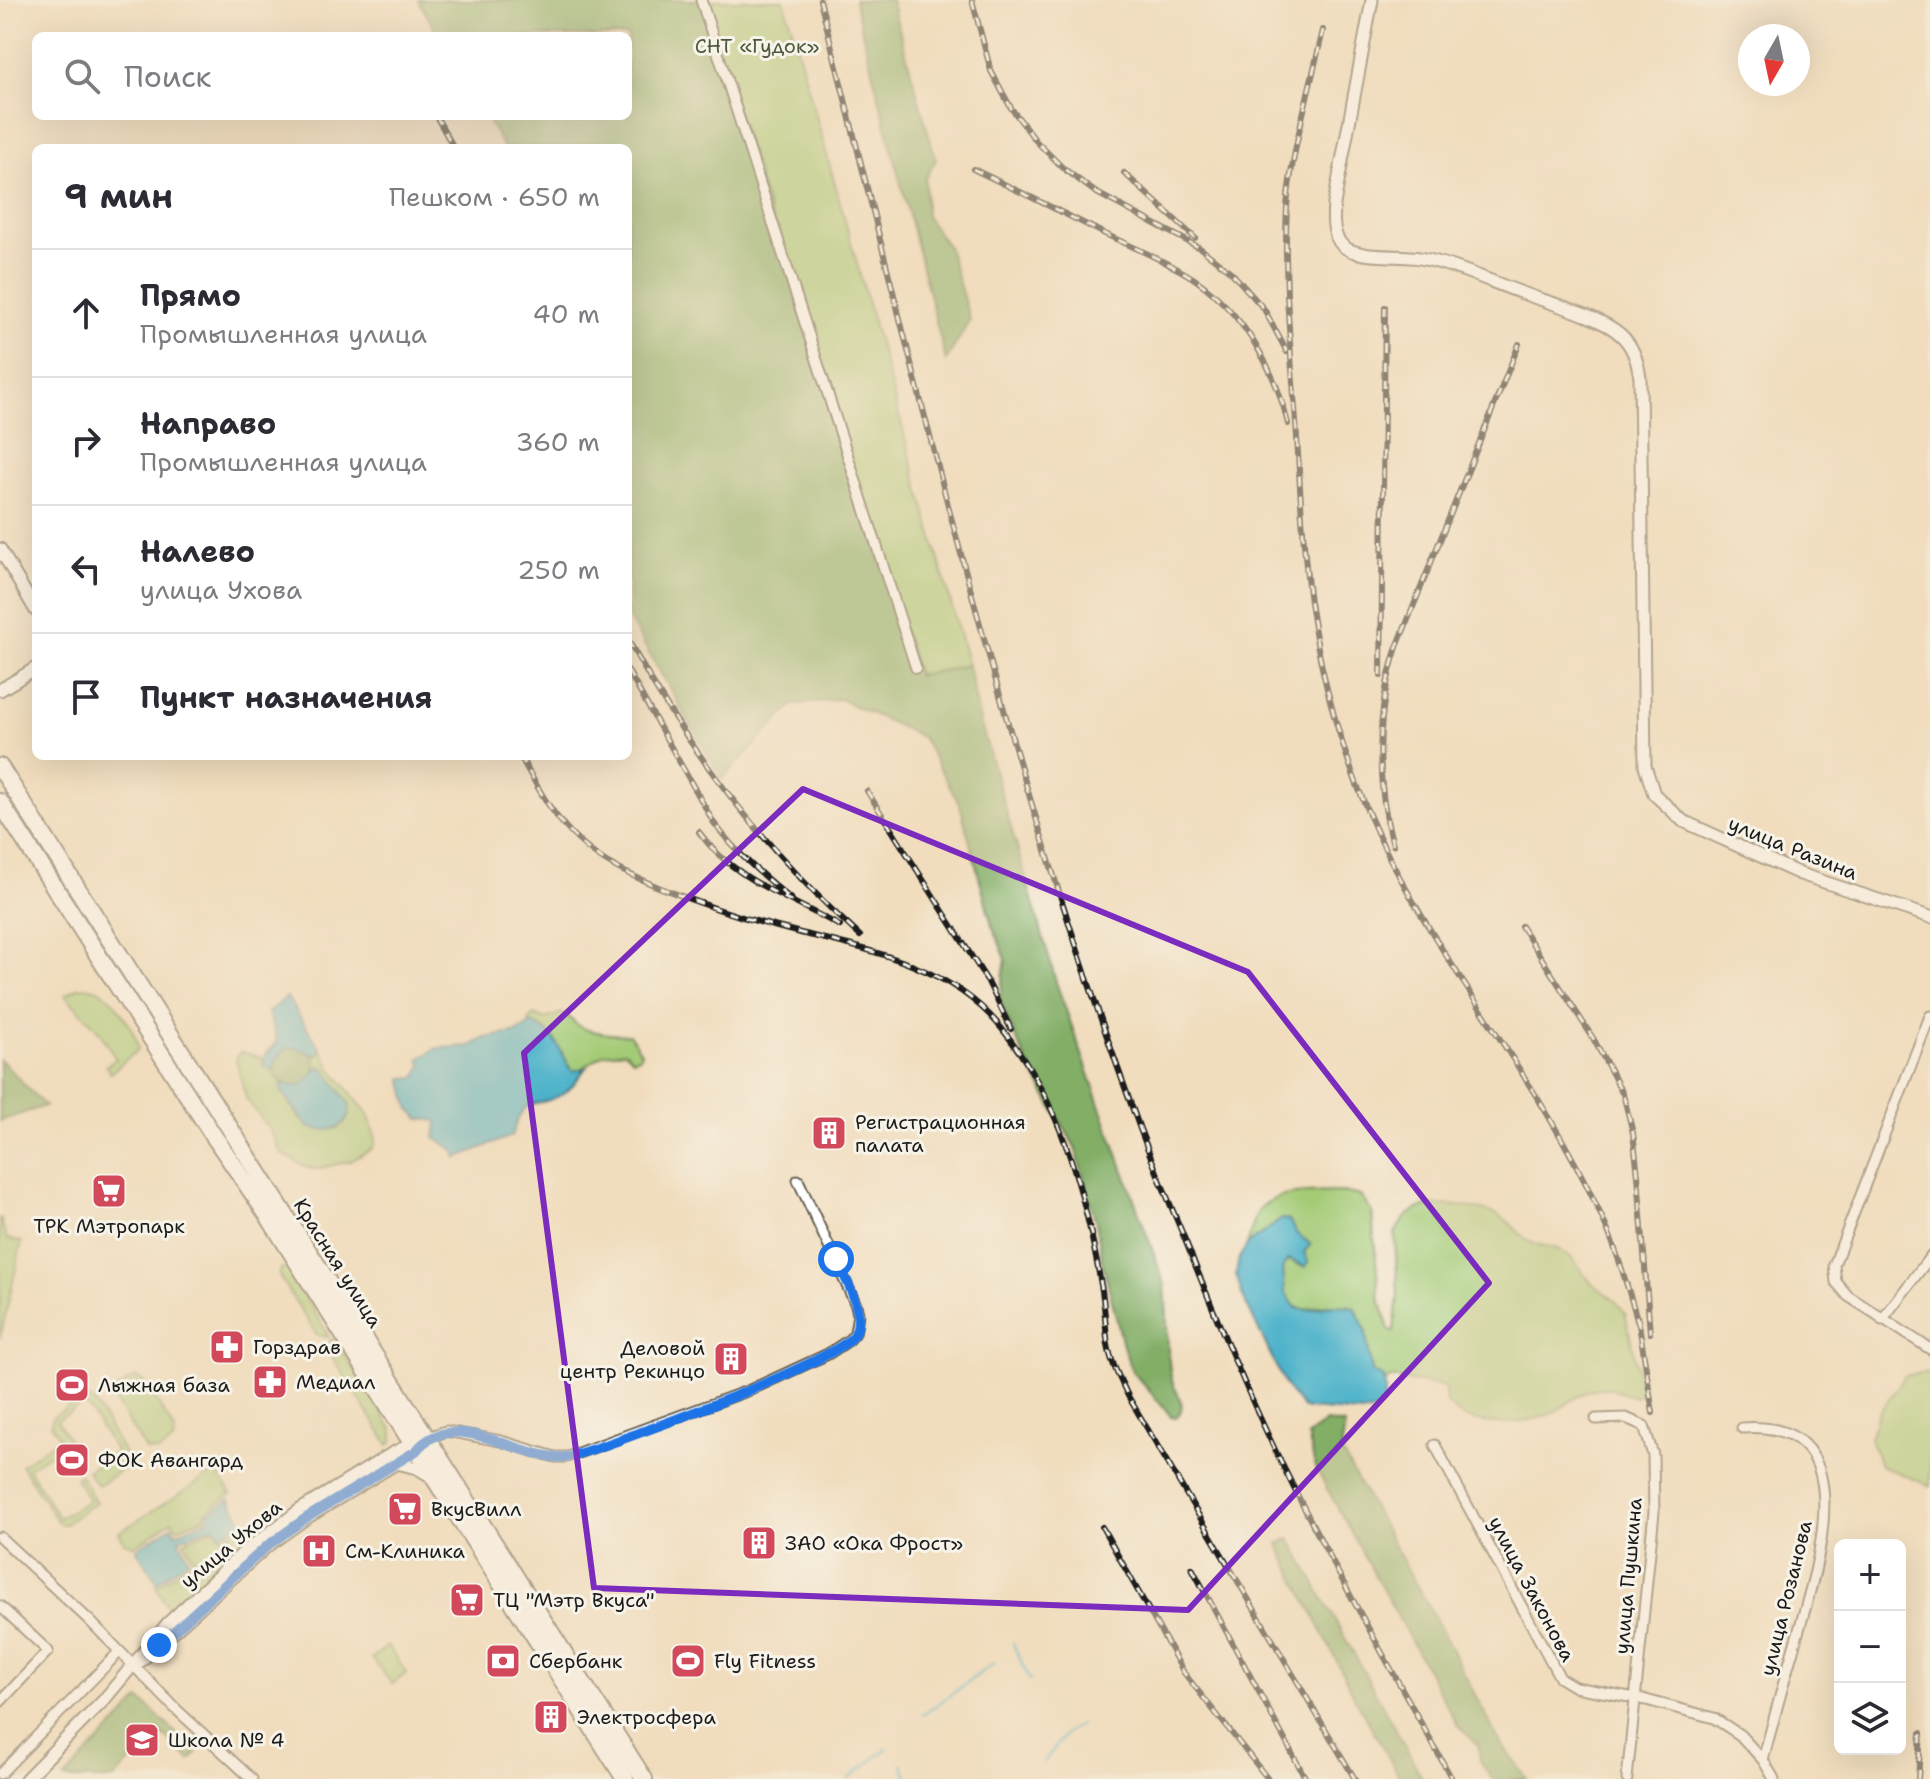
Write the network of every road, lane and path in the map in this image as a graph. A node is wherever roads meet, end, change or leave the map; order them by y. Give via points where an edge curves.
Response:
1 (701, 0) edge
2 (1372, 0) edge
3 (0, 549) edge
4 (32, 604) edge
5 (916, 668) dead end
6 (32, 670) edge
7 (0, 690) edge
8 (0, 767) edge
9 (0, 802) edge
10 (1930, 917) edge
11 (1930, 1016) edge
12 (798, 1180) dead end
13 (1930, 1257) edge
14 (1882, 1320) junction
15 (1930, 1349) edge
16 (1596, 1419) dead end
17 (397, 1420) junction
18 (1742, 1428) dead end
19 (418, 1444) junction
20 (1435, 1445) dead end
21 (395, 1458) junction
22 (437, 1483) junction
23 (0, 1537) edge
24 (0, 1606) edge
25 (119, 1652) junction
26 (133, 1667) junction
27 (1634, 1699) junction
28 (0, 1702) edge
29 (1763, 1760) junction
30 (0, 1774) edge
31 (26, 1779) edge
32 (252, 1779) edge
33 (625, 1779) edge
34 (644, 1779) edge
35 (1627, 1779) edge
36 (1774, 1779) edge

1 - 5 street
2 - 10 street, улица Разина via 1334,204 1341,245 1350,251 1440,263 1563,308 1620,334 1637,360 1645,766 1654,794 1683,821 1746,850 1800,874
3 - 4 street
6 - 7 street
8 - 19 highway, Красная улица
9 - 17 highway, Красная улица
11 - 14 street via 1834,1265 1836,1282 1848,1296
12 - 19 street via 856,1305 855,1333 844,1344 750,1390 567,1457 446,1431
13 - 14 street
14 - 15 street
16 - 27 street, улица Пушкина via 1626,1418 1644,1426 1653,1455 1651,1552
17 - 19 highway, Красная улица
17 - 21 street
18 - 29 street, улица Розанова via 1786,1432 1809,1450 1819,1468 1825,1508 1812,1582
19 - 21 street, улица Ухова
19 - 22 highway, Красная улица
19 - 34 highway, Красная улица
20 - 27 street, улица Законова via 1560,1678 1575,1687
21 - 22 street via 423,1470
21 - 26 street, улица Ухова via 281,1522 168,1623
22 - 33 highway, Красная улица
23 - 25 street
24 - 28 street via 48,1651
25 - 26 street
25 - 30 street
26 - 31 street, улица Ухова
26 - 32 street
27 - 29 street, улица Законова via 1714,1718 1740,1735
27 - 35 street, улица Пушкина
29 - 36 street

